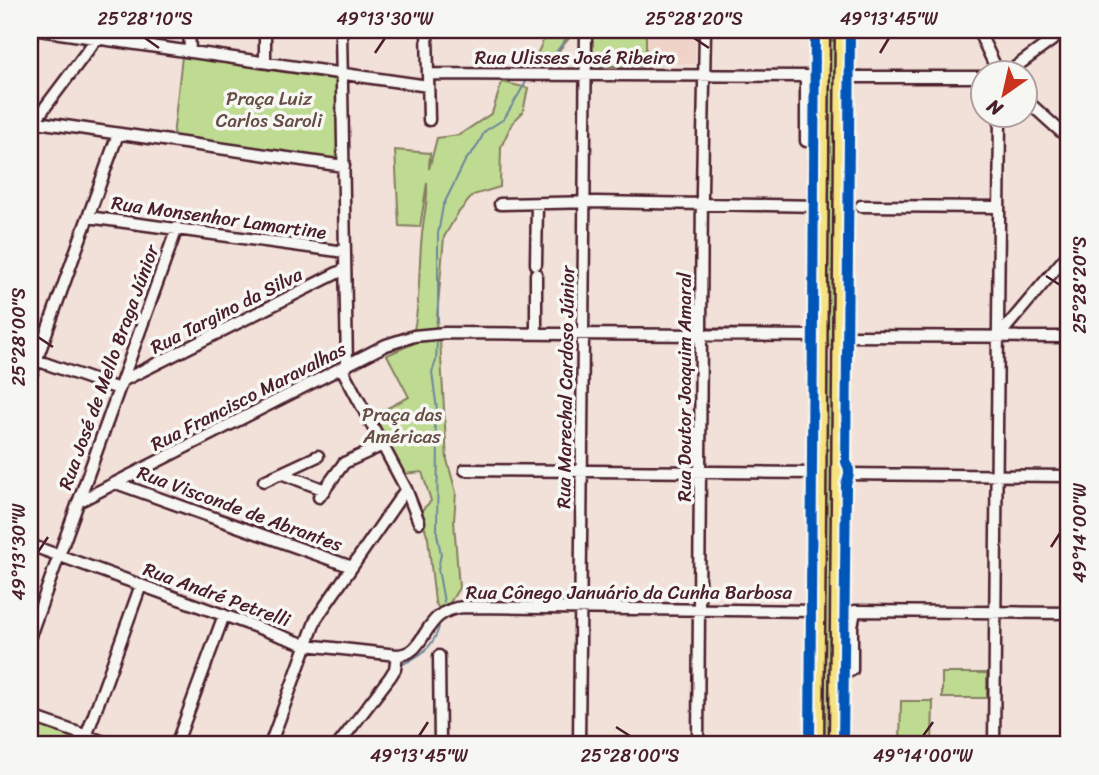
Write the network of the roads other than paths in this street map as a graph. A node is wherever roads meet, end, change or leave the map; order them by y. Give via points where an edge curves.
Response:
1 (39, 30) edge
2 (189, 30) edge
3 (265, 30) edge
4 (341, 30) edge
5 (428, 30) edge
6 (586, 30) edge
7 (705, 30) edge
8 (843, 30) edge
9 (978, 30) edge
10 (1066, 30) edge
11 (96, 34) edge
12 (822, 34) edge
13 (842, 46) junction
14 (190, 51) junction
15 (992, 60) edge
16 (1025, 60) edge
17 (265, 62) junction
18 (342, 73) junction
19 (428, 74) junction
20 (585, 75) junction
21 (705, 76) junction
22 (842, 77) junction
23 (970, 77) edge
24 (428, 86) junction
25 (1040, 113) edge
26 (429, 120) dead end
27 (31, 125) edge
28 (1000, 130) edge
29 (118, 134) junction
30 (1069, 139) edge
31 (806, 141) dead end
32 (344, 166) junction
33 (584, 202) junction
34 (500, 204) dead end
35 (537, 204) junction
36 (702, 204) junction
37 (821, 206) junction
38 (861, 206) dead end
39 (999, 207) junction
40 (88, 217) junction
41 (177, 228) junction
42 (345, 252) junction
43 (1069, 253) edge
44 (345, 269) junction
45 (536, 334) junction
46 (583, 334) junction
47 (702, 335) junction
48 (820, 336) junction
49 (840, 336) junction
50 (998, 337) junction
51 (1069, 337) edge
52 (819, 358) junction
53 (33, 359) edge
54 (840, 359) junction
55 (344, 368) junction
56 (30, 378) edge
57 (120, 385) junction
58 (383, 445) junction
59 (318, 456) dead end
60 (465, 470) dead end
61 (582, 471) junction
62 (701, 472) junction
63 (281, 473) junction
64 (818, 473) junction
65 (839, 474) junction
66 (997, 475) junction
67 (1069, 475) edge
68 (264, 481) dead end
69 (116, 483) junction
70 (406, 489) junction
71 (78, 502) junction
72 (419, 522) dead end
73 (30, 545) edge
74 (59, 556) junction
75 (352, 567) junction
76 (141, 586) junction
77 (580, 608) junction
78 (699, 609) junction
79 (817, 611) junction
80 (996, 612) junction
81 (1069, 613) edge
82 (224, 615) junction
83 (30, 636) edge
84 (306, 645) junction
85 (397, 655) junction
86 (439, 656) dead end
87 (837, 678) junction
88 (30, 716) edge
89 (85, 741) edge
90 (113, 745) edge
91 (176, 745) edge
92 (270, 745) edge
93 (338, 745) edge
94 (440, 745) edge
95 (579, 745) edge
96 (698, 745) edge
97 (816, 745) edge
98 (837, 745) edge
99 (994, 745) edge

1 - 11 street
2 - 14 street
3 - 17 street
4 - 18 street
5 - 19 street
6 - 20 street, Rua Marechal Cardoso Júnior
7 - 21 street, Rua Doutor Joaquim Amaral
8 - 13 highway
9 - 15 street
10 - 16 street
11 - 14 street
11 - 27 street
12 - 13 highway via 836,37
12 - 37 highway
13 - 22 highway
14 - 17 street
17 - 18 street
18 - 24 street
18 - 32 street
19 - 20 street, Rua Ulisses José Ribeiro
19 - 24 street
20 - 21 street, Rua Ulisses José Ribeiro
20 - 33 street, Rua Marechal Cardoso Júnior
21 - 31 street, Rua Ulisses José Ribeiro via 806,76
21 - 36 street, Rua Doutor Joaquim Amaral
22 - 23 street
22 - 49 highway
24 - 26 street
25 - 30 street
27 - 29 street
28 - 39 street
29 - 32 street
29 - 40 street
32 - 42 street
33 - 35 street
33 - 36 street
33 - 46 street, Rua Marechal Cardoso Júnior
34 - 35 street
35 - 45 street
36 - 37 street
36 - 47 street, Rua Doutor Joaquim Amaral
37 - 48 highway
38 - 39 street
39 - 50 street
40 - 41 street, Rua Monsenhor Lamartine
40 - 53 street
41 - 42 street, Rua Monsenhor Lamartine
41 - 57 street, Rua José de Mello Braga Júnior
42 - 44 street
43 - 50 street
44 - 55 street
44 - 57 street, Rua Targino da Silva
45 - 46 street, Rua Francisco Maravalhas
45 - 55 street, Rua Francisco Maravalhas via 414,336
46 - 47 street, Rua Francisco Maravalhas
46 - 61 street, Rua Marechal Cardoso Júnior
47 - 48 street, Rua Francisco Maravalhas
47 - 62 street, Rua Doutor Joaquim Amaral
48 - 52 highway
49 - 50 street
49 - 54 highway
50 - 51 street
50 - 66 street
52 - 54 highway via 830,367
52 - 64 highway
53 - 56 street
53 - 57 street
54 - 65 highway
55 - 58 street
55 - 69 street, Rua Francisco Maravalhas
57 - 71 street, Rua José de Mello Braga Júnior
58 - 63 street via 345,461 322,493
58 - 70 street
59 - 63 street
60 - 61 street
61 - 62 street
61 - 77 street, Rua Marechal Cardoso Júnior
62 - 64 street
62 - 78 street, Rua Doutor Joaquim Amaral
63 - 68 street
64 - 79 highway
65 - 66 street
65 - 87 highway
66 - 67 street
66 - 80 street
69 - 71 street, Rua Francisco Maravalhas
69 - 75 street, Rua Visconde de Abrantes
70 - 72 street
70 - 75 street
71 - 74 street, Rua José de Mello Braga Júnior
73 - 74 street, Rua André Petrelli
74 - 76 street, Rua André Petrelli
74 - 83 street, Rua José de Mello Braga Júnior
75 - 84 street via 319,614
76 - 82 street, Rua André Petrelli
76 - 89 street
77 - 78 street, Rua Cônego Januário da Cunha Barbosa
77 - 85 street, Rua Cônego Januário da Cunha Barbosa via 464,607 442,612 415,648
77 - 95 street, Rua Marechal Cardoso Júnior
78 - 79 street, Rua Cônego Januário da Cunha Barbosa
78 - 96 street, Rua Doutor Joaquim Amaral
79 - 97 highway
80 - 81 street
80 - 87 street via 855,611 852,670
80 - 99 street
82 - 84 street, Rua André Petrelli
82 - 91 street
84 - 85 street, Rua André Petrelli
84 - 92 street
85 - 93 street via 393,674
86 - 94 street
87 - 98 highway
88 - 89 street
89 - 90 street

